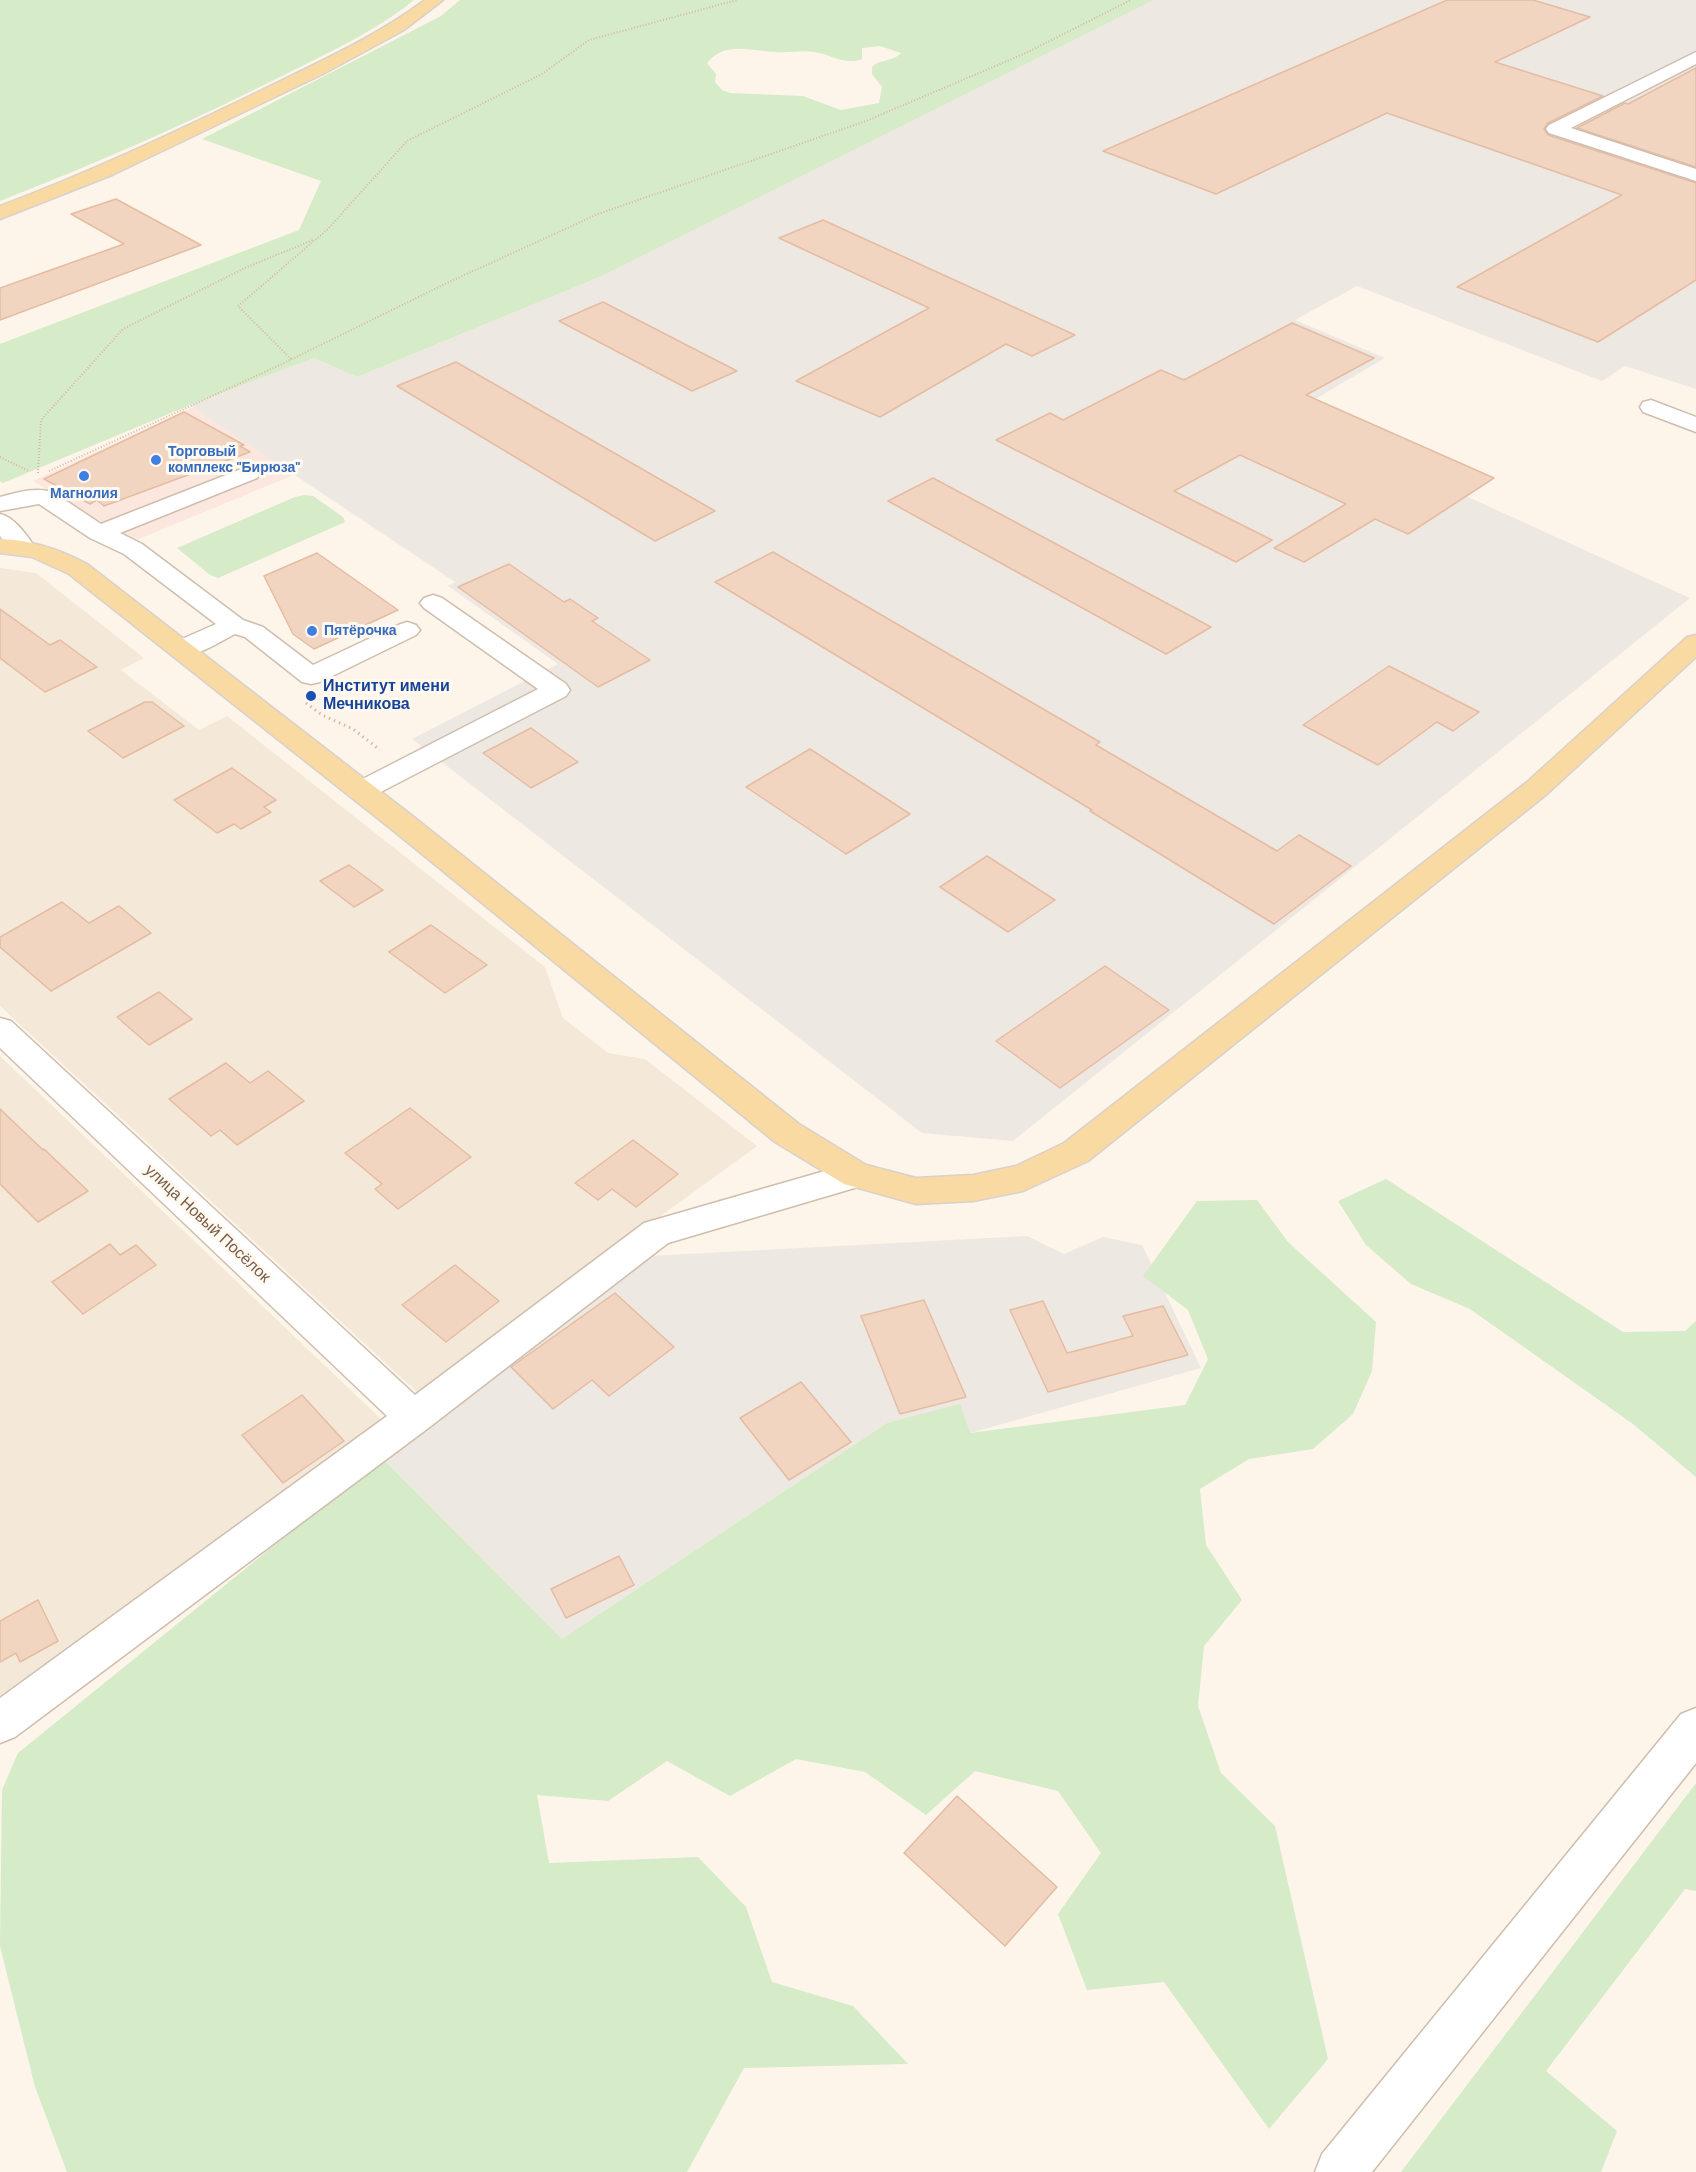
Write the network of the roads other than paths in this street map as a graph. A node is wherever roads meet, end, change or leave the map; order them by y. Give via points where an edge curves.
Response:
1 (435, 0) edge
2 (1696, 57) edge
3 (1696, 175) edge
4 (0, 213) edge
5 (1651, 407) dead end
6 (1696, 425) edge
7 (249, 473) dead end
8 (8, 502) edge
9 (0, 521) edge
10 (99, 533) junction
11 (11, 546) edge
12 (433, 603) dead end
13 (234, 625) junction
14 (407, 630) dead end
15 (1696, 643) edge
16 (182, 649) junction
17 (361, 791) junction
18 (0, 1029) edge
19 (856, 1175) junction
20 (414, 1418) junction
21 (0, 1723) edge
22 (1696, 1729) edge
23 (1340, 2172) edge

1 - 4 main road via 382,36 212,122
2 - 3 street via 1555,129
5 - 6 street
7 - 10 street
8 - 10 street via 45,497
9 - 11 street
10 - 13 street via 133,549
11 - 16 main road via 51,554 78,569
12 - 17 street via 557,690
13 - 14 street via 254,632 311,676
13 - 16 street
15 - 19 main road via 1537,788 1076,1152 1023,1178 973,1188 916,1191
16 - 17 main road
17 - 19 main road via 787,1133
18 - 20 street, улица Новый Посёлок
19 - 20 street via 656,1233
20 - 21 street
22 - 23 street

